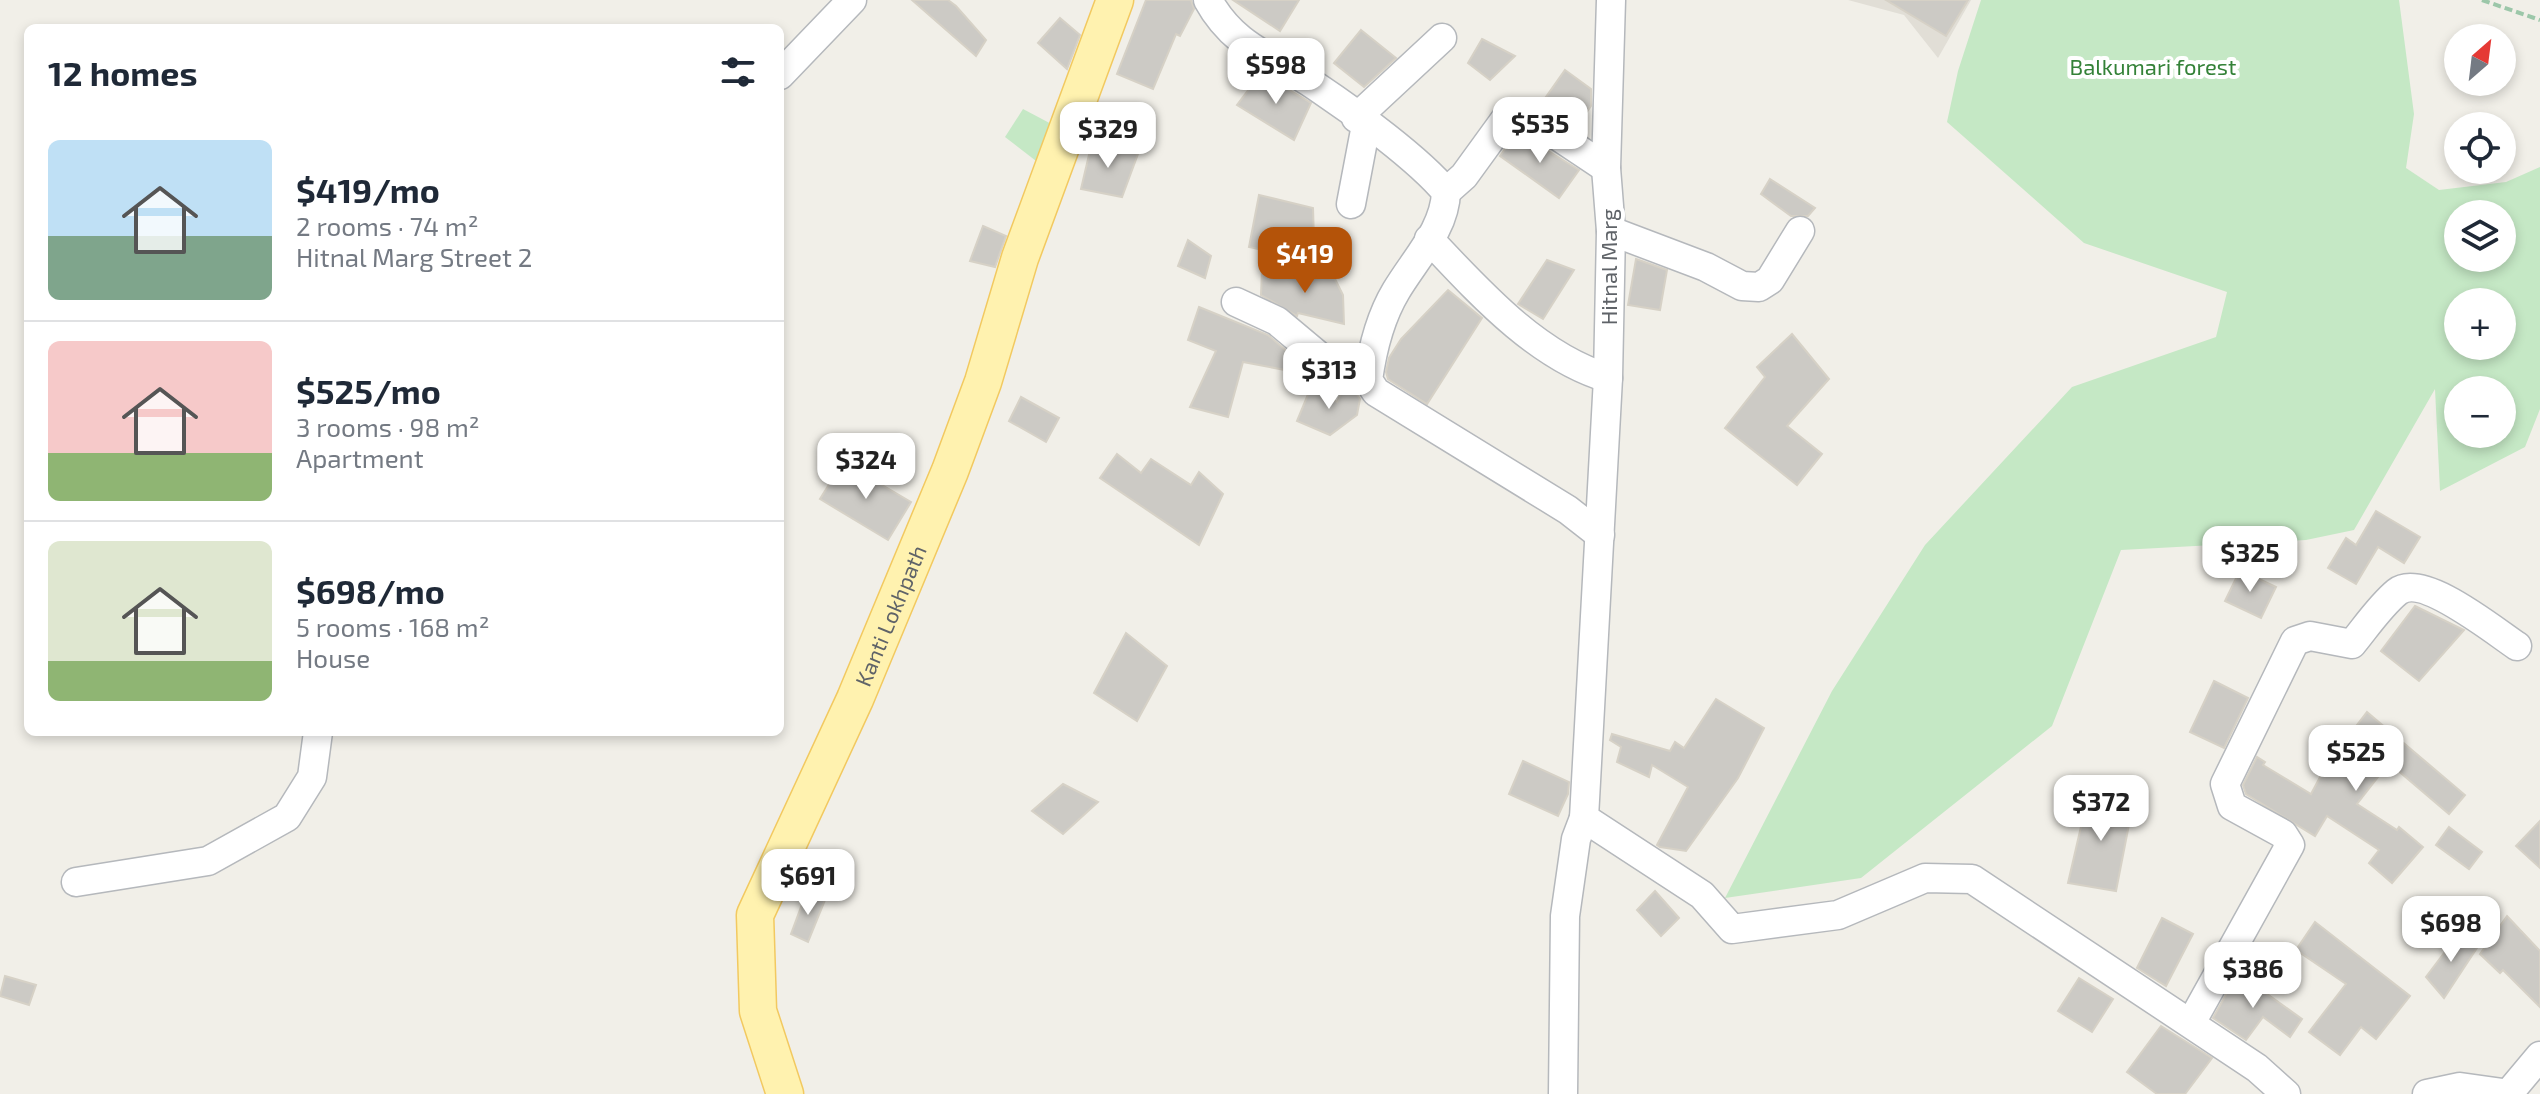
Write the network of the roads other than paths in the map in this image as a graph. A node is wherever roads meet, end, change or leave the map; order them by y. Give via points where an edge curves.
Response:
1 (852, 0) edge
2 (1115, 0) edge
3 (1208, 0) edge
4 (1611, 0) edge
5 (1442, 38) dead end
6 (784, 71) edge
7 (1361, 121) junction
8 (1606, 168) junction
9 (1446, 192) junction
10 (1351, 204) dead end
11 (1611, 231) junction
12 (1800, 231) dead end
13 (1429, 239) junction
14 (1236, 302) dead end
15 (1608, 378) junction
16 (1368, 380) junction
17 (1600, 535) junction
18 (2517, 646) dead end
19 (317, 736) edge
20 (1584, 818) junction
21 (76, 882) dead end
22 (2191, 1023) junction
23 (2540, 1056) edge
24 (785, 1094) edge
25 (1563, 1094) edge
26 (2286, 1094) edge
27 (2427, 1094) edge
28 (2510, 1094) edge

1 - 6 street
2 - 24 main road, Kanti Lokhpath via 1020,258 950,471 855,699 755,915 758,1011
3 - 7 street via 1244,45 1316,86
4 - 8 street, Hitnal Marg
5 - 7 street
7 - 9 street
7 - 10 street
8 - 9 street via 1528,116 1509,114
8 - 11 street, Hitnal Marg
9 - 13 street via 1446,213
11 - 12 street via 1742,286 1759,287 1770,280
11 - 15 street, Hitnal Marg
13 - 15 street via 1523,330 1588,372
13 - 16 street via 1394,294
14 - 16 street via 1277,321 1320,357
15 - 17 street, Hitnal Marg
16 - 17 street via 1376,392
17 - 20 street, Hitnal Marg
18 - 22 street via 2434,592 2413,585 2399,590 2352,644 2310,636 2295,641 2225,784 2232,806 2283,834 2290,845
19 - 21 street via 312,777 287,817 208,861
20 - 22 street via 1702,895 1732,929 1838,915 1925,878 1972,879
20 - 25 street, Hitnal Marg via 1565,916
22 - 26 street
23 - 28 street
27 - 28 street via 2460,1087

